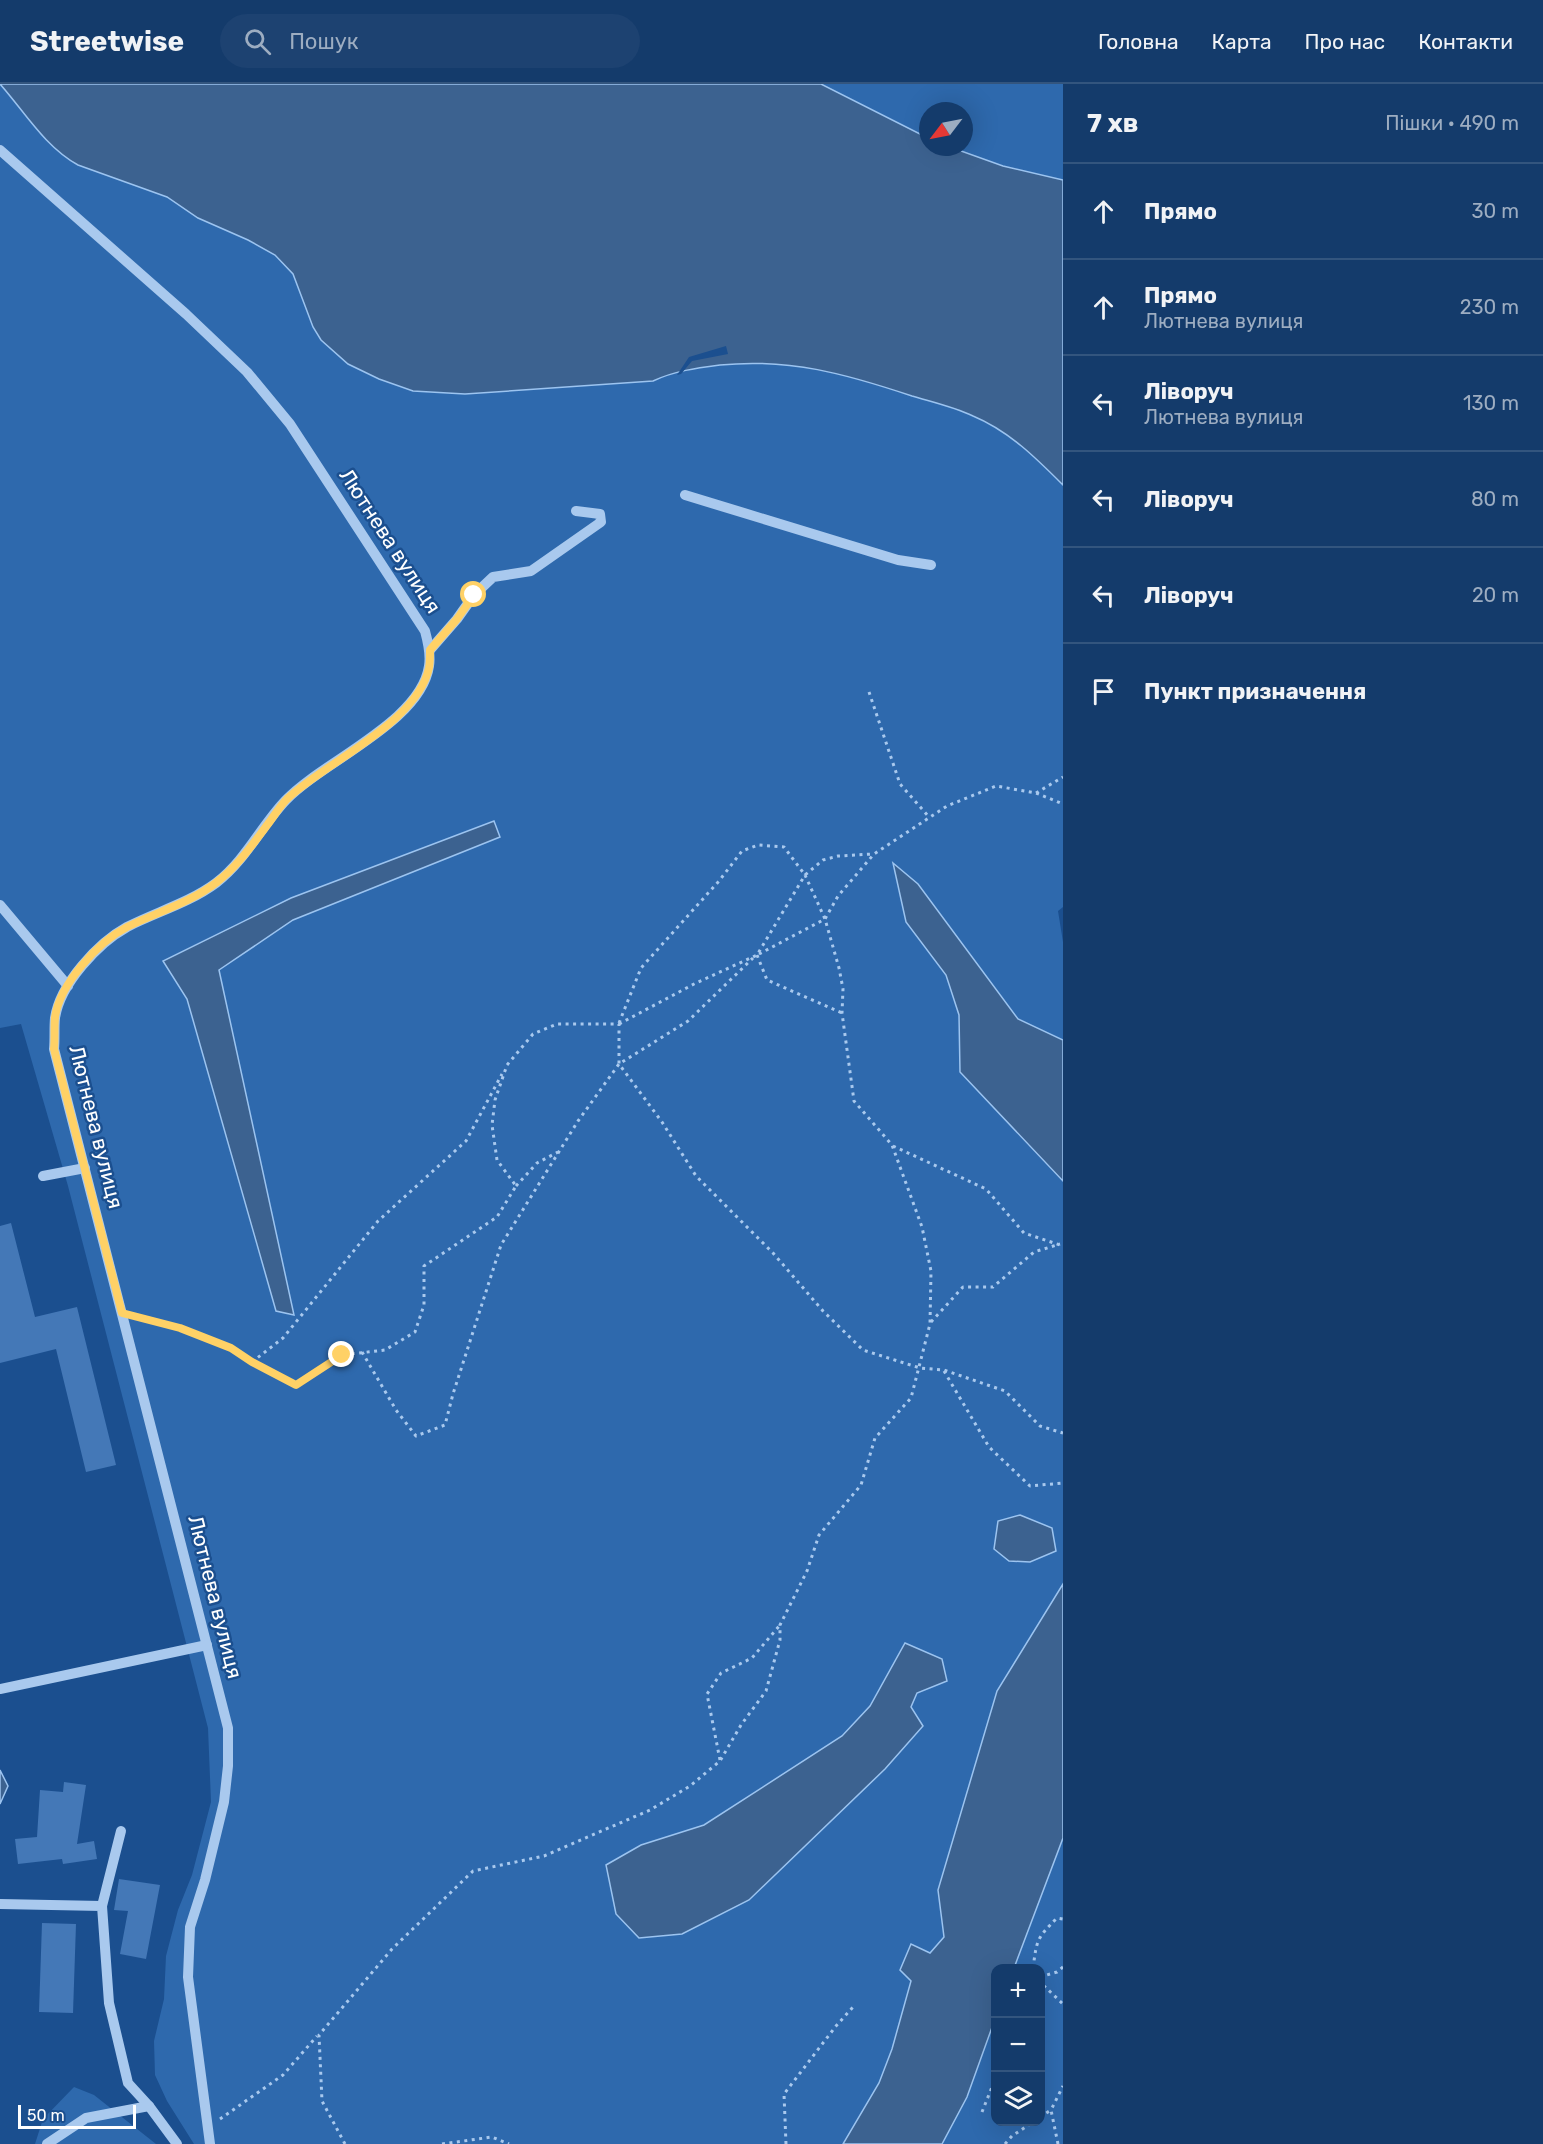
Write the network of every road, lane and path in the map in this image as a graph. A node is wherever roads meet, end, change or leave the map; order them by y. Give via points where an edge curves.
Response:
1 (0, 150) edge
2 (685, 495) dead end
3 (576, 511) dead end
4 (931, 566) dead end
5 (430, 650) junction
6 (869, 692) dead end
7 (1063, 777) edge
8 (1036, 793) junction
9 (1063, 804) edge
10 (929, 817) junction
11 (874, 854) junction
12 (805, 874) junction
13 (0, 905) edge
14 (825, 920) junction
15 (757, 955) junction
16 (68, 986) junction
17 (842, 1012) junction
18 (619, 1024) junction
19 (619, 1064) junction
20 (507, 1065) junction
21 (892, 1145) junction
22 (559, 1152) junction
23 (85, 1168) junction
24 (43, 1176) dead end
25 (516, 1186) junction
26 (1061, 1245) edge
27 (122, 1313) junction
28 (930, 1324) junction
29 (362, 1352) junction
30 (252, 1362) junction
31 (920, 1368) junction
32 (944, 1370) junction
33 (1063, 1433) edge
34 (1063, 1483) edge
35 (780, 1625) junction
36 (207, 1645) junction
37 (0, 1689) edge
38 (720, 1761) junction
39 (121, 1831) dead end
40 (0, 1904) edge
41 (102, 1906) junction
42 (1063, 1919) edge
43 (1034, 1964) edge
44 (1063, 1967) edge
45 (1045, 1976) edge
46 (1045, 1986) edge
47 (1063, 2004) edge
48 (853, 2007) dead end
49 (319, 2035) junction
50 (1063, 2086) edge
51 (991, 2090) edge
52 (149, 2106) junction
53 (1051, 2110) junction
54 (982, 2112) dead end
55 (1045, 2114) edge
56 (1026, 2126) edge
57 (207, 2128) junction
58 (47, 2144) edge
59 (177, 2144) edge
60 (210, 2144) edge
61 (345, 2144) edge
62 (442, 2144) edge
63 (509, 2144) edge
64 (786, 2144) edge
65 (1005, 2144) edge
66 (1058, 2144) edge

1 - 5 street, Лютнева вулиця via 247,372 296,434 425,631
2 - 4 street via 898,560
3 - 5 street via 600,514 601,522 531,572 493,577
5 - 16 street, Лютнева вулиця via 429,668 421,687 390,724 285,800 234,867 216,883 125,928 82,965
6 - 10 path via 900,784
7 - 8 path
8 - 9 path
8 - 10 path via 996,786
10 - 11 path
11 - 12 path via 823,860
11 - 14 path via 838,896
12 - 14 path
12 - 15 path
12 - 18 path via 783,847 758,845 742,851 641,968
13 - 16 street
14 - 15 path
14 - 17 path via 843,989
15 - 17 path via 767,980
15 - 18 path
15 - 19 path via 688,1021
16 - 23 street, Лютнева вулиця via 56,1016 54,1049
17 - 21 path via 854,1101
18 - 19 path
18 - 20 path via 557,1023 533,1034
19 - 22 path
19 - 31 path via 696,1176 773,1253 823,1311 863,1350
20 - 25 path via 495,1100 492,1125 496,1160
20 - 30 path via 466,1141 378,1221 283,1338
21 - 26 path via 987,1189 1024,1233
21 - 28 path via 922,1227 931,1271
22 - 25 path via 537,1163
22 - 29 path via 501,1245 445,1425 417,1436 396,1410
23 - 24 street
23 - 27 street, Лютнева вулиця
25 - 29 path via 497,1217 424,1266 424,1305 415,1332 385,1350
26 - 28 path via 1034,1252 993,1287 963,1287
27 - 30 path via 180,1328 231,1348
27 - 36 street, Лютнева вулиця
28 - 31 path
29 - 30 path via 342,1355 296,1385
31 - 32 path
31 - 35 path via 911,1398 875,1438 861,1485 819,1535 807,1571
32 - 33 path via 1005,1391 1040,1426
32 - 34 path via 989,1448 1030,1486
35 - 38 path via 780,1640 766,1691
35 - 38 path via 752,1658 721,1673 707,1694
36 - 37 street
36 - 57 street, Лютнева вулиця via 228,1728 228,1766 224,1802 190,1927 188,1977
38 - 49 path via 690,1786 650,1810 544,1856 473,1871 392,1949
39 - 41 street
40 - 41 street
41 - 52 street via 109,2003 128,2083
42 - 43 path via 1057,1918 1040,1934
44 - 45 path
46 - 47 path
48 - 64 path via 784,2094
49 - 57 path via 284,2075
49 - 61 path via 322,2101
50 - 53 path
51 - 54 path
52 - 58 street via 86,2118
52 - 59 street
53 - 55 path
53 - 66 path
56 - 65 path
57 - 60 street, Лютнева вулиця
62 - 63 path via 492,2138

